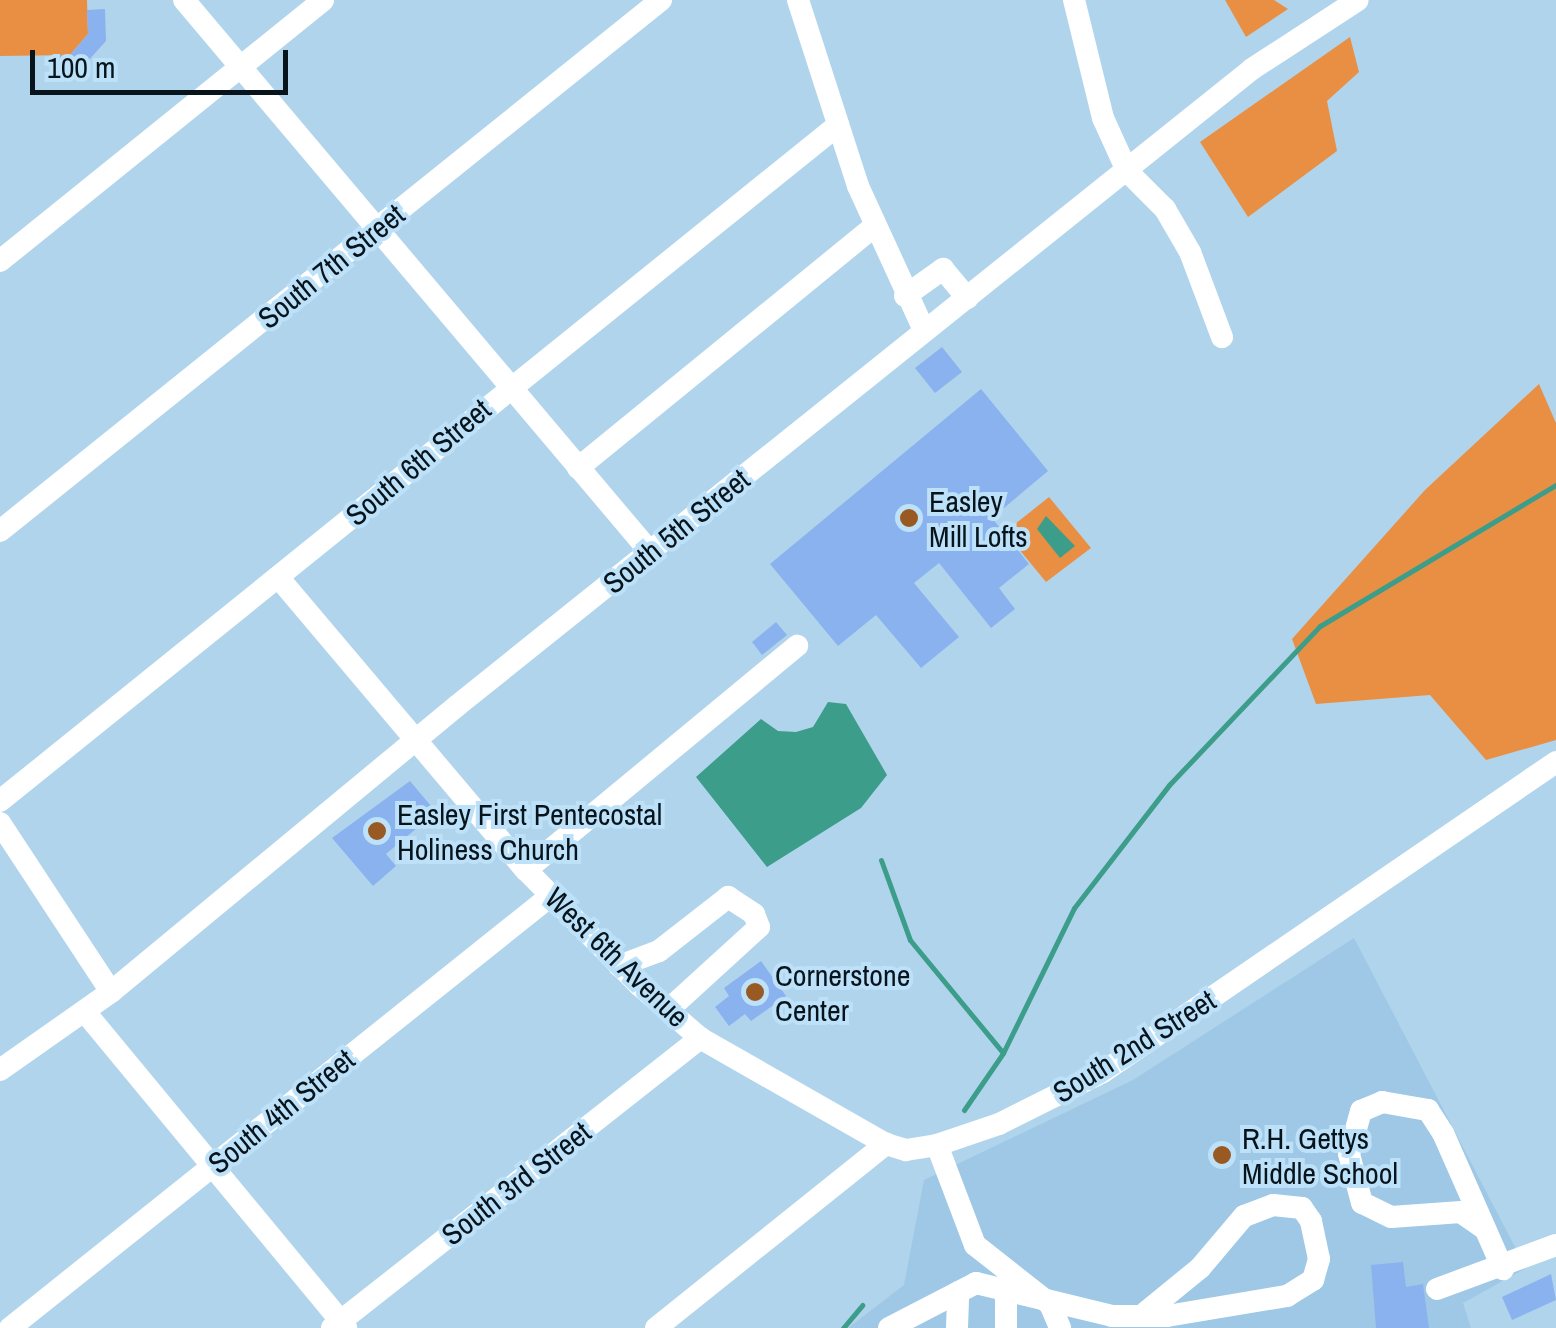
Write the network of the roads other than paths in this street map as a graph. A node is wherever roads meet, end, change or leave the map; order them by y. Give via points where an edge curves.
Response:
1 (184, 0) edge
2 (324, 0) edge
3 (661, 0) edge
4 (798, 0) edge
5 (1074, 0) edge
6 (1358, 0) edge
7 (239, 68) junction
8 (838, 125) junction
9 (1127, 171) junction
10 (874, 227) junction
11 (376, 231) junction
12 (0, 260) edge
13 (906, 296) junction
14 (966, 298) junction
15 (924, 330) junction
16 (1222, 336) dead end
17 (509, 386) junction
18 (578, 468) junction
19 (0, 530) edge
20 (650, 552) junction
21 (278, 577) junction
22 (797, 646) dead end
23 (414, 741) junction
24 (1556, 762) edge
25 (0, 800) edge
26 (0, 822) edge
27 (526, 870) junction
28 (553, 894) junction
29 (620, 966) junction
30 (111, 992) junction
31 (668, 1010) junction
32 (85, 1012) junction
33 (700, 1038) junction
34 (0, 1070) edge
35 (886, 1144) junction
36 (938, 1145) junction
37 (213, 1165) junction
38 (1485, 1229) junction
39 (1556, 1245) edge
40 (1503, 1269) junction
41 (1437, 1289) dead end
42 (958, 1292) junction
43 (1006, 1292) junction
44 (1050, 1304) junction
45 (1146, 1312) junction
46 (339, 1326) edge
47 (10, 1328) edge
48 (656, 1328) edge
49 (888, 1328) edge
50 (957, 1328) edge
51 (1006, 1328) edge
52 (1060, 1328) edge

1 - 7 street
2 - 7 street
3 - 11 street, South 7th Street
4 - 8 street
5 - 9 street via 1103,118
6 - 9 street, South 5th Street via 1252,70
7 - 11 street
7 - 12 street
8 - 10 street
8 - 17 street, South 6th Street
9 - 14 street, South 5th Street
9 - 16 street via 1165,209 1190,252
10 - 13 street
10 - 18 street
11 - 17 street
11 - 19 street, South 7th Street
13 - 14 street via 943,269
13 - 15 street
14 - 15 street, South 5th Street
15 - 20 street, South 5th Street
17 - 18 street
17 - 21 street, South 6th Street
18 - 20 street
20 - 23 street, South 5th Street
21 - 23 street, West 6th Avenue
21 - 25 street, South 6th Street
22 - 27 street
23 - 27 street, West 6th Avenue
23 - 30 street, South 5th Street
24 - 36 street, South 2nd Street via 1103,1072 999,1124
26 - 30 street
27 - 28 street, West 6th Avenue
28 - 29 street, West 6th Avenue
28 - 37 street, South 4th Street
29 - 31 street, West 6th Avenue
29 - 31 street via 659,950 728,897 754,914 760,927
30 - 32 street, South 5th Street
31 - 33 street, West 6th Avenue
32 - 34 street, South 5th Street
32 - 37 street
33 - 35 street, West 6th Avenue
33 - 46 street, South 3rd Street
35 - 36 street, South 2nd Street via 906,1150
35 - 48 street
36 - 44 street via 975,1245
37 - 46 street
37 - 47 street, South 4th Street
38 - 38 street via 1428,1110 1382,1102 1362,1111 1350,1154 1362,1203 1391,1217 1460,1212
38 - 40 street
39 - 40 street
40 - 41 street
42 - 43 street via 976,1284
42 - 49 street
42 - 50 street
43 - 44 street
43 - 51 street
44 - 45 street via 1112,1316
44 - 52 street
45 - 45 street via 1167,1316 1287,1296 1313,1280 1319,1259 1312,1221 1302,1208 1273,1205 1244,1216 1200,1268

